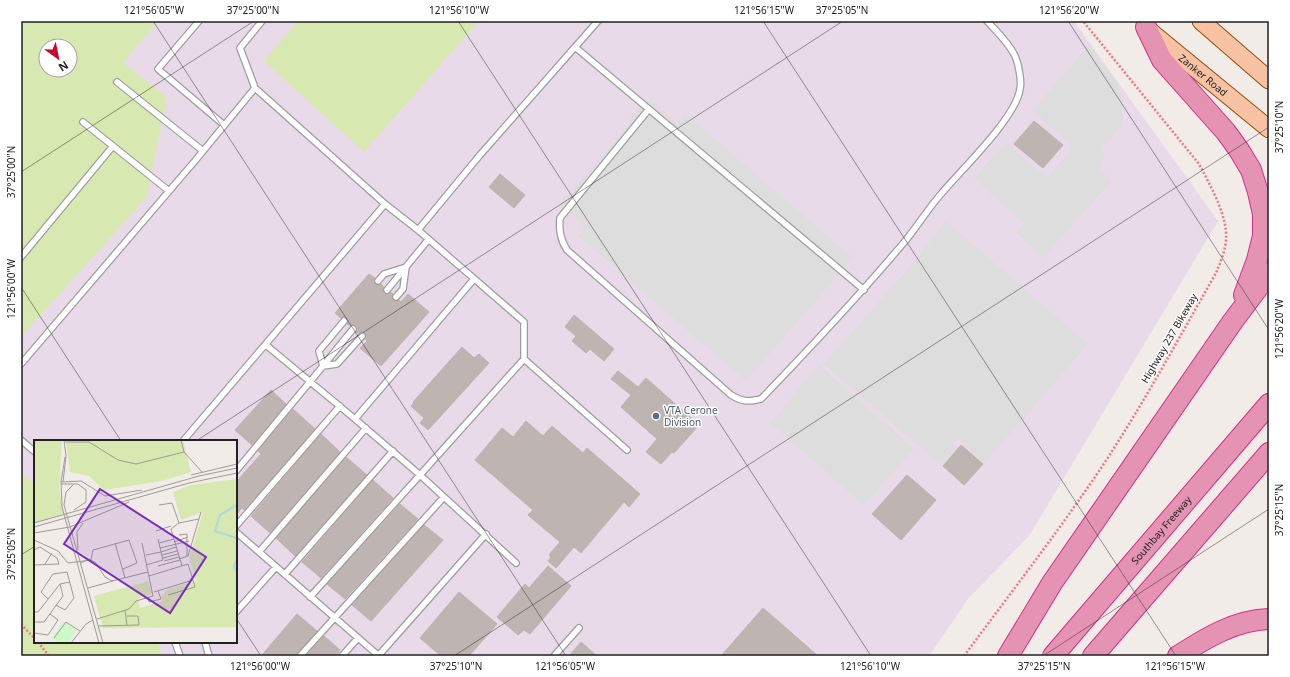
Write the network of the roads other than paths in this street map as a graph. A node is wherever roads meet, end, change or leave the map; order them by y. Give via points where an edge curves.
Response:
1 (199, 21) edge
2 (262, 21) edge
3 (598, 21) edge
4 (987, 21) edge
5 (1201, 21) edge
6 (1142, 24) edge
7 (575, 47) junction
8 (1269, 80) edge
9 (117, 82) dead end
10 (255, 88) junction
11 (649, 109) junction
12 (83, 122) dead end
13 (224, 125) junction
14 (1269, 128) edge
15 (113, 146) junction
16 (203, 151) junction
17 (169, 191) junction
18 (385, 204) junction
19 (418, 230) junction
20 (428, 240) junction
21 (21, 257) edge
22 (406, 267) junction
23 (1269, 272) edge
24 (474, 279) junction
25 (378, 281) dead end
26 (387, 290) dead end
27 (864, 290) junction
28 (396, 297) dead end
29 (344, 321) dead end
30 (1233, 321) junction
31 (353, 329) dead end
32 (362, 336) dead end
33 (266, 345) junction
34 (524, 359) junction
35 (21, 364) edge
36 (323, 366) junction
37 (310, 382) junction
38 (1269, 404) edge
39 (340, 406) junction
40 (356, 419) junction
41 (366, 428) junction
42 (21, 440) edge
43 (184, 440) edge
44 (627, 450) dead end
45 (34, 451) edge
46 (393, 451) junction
47 (1269, 453) edge
48 (237, 470) edge
49 (1269, 470) edge
50 (420, 475) junction
51 (444, 497) junction
52 (237, 525) edge
53 (237, 533) edge
54 (486, 534) junction
55 (259, 552) junction
56 (516, 563) dead end
57 (276, 567) junction
58 (285, 574) junction
59 (310, 597) junction
60 (237, 611) edge
61 (335, 617) junction
62 (1269, 618) edge
63 (579, 628) dead end
64 (358, 638) junction
65 (175, 643) edge
66 (206, 643) edge
67 (180, 656) edge
68 (209, 656) edge
69 (300, 656) edge
70 (342, 656) edge
71 (379, 656) edge
72 (554, 656) edge
73 (1008, 656) edge
74 (1053, 656) edge
75 (1093, 656) edge
76 (1108, 656) edge
77 (1178, 656) edge

1 - 13 lane via 158,69
2 - 10 lane via 240,48
3 - 7 lane
4 - 27 lane via 1014,54 1020,77 1020,89 1013,109
5 - 8 main road
6 - 14 main road, Zanker Road
6 - 30 highway via 1162,60 1239,150 1251,170 1258,192 1263,214 1263,236 1257,260
7 - 11 lane
7 - 19 lane
9 - 16 lane
10 - 13 lane
10 - 18 lane
11 - 27 lane
11 - 27 lane via 560,218 561,241 567,250 731,395 741,400 762,399
12 - 15 lane
13 - 16 lane
15 - 17 lane
15 - 21 lane
16 - 17 lane
17 - 35 lane
18 - 19 lane
18 - 33 lane
19 - 20 lane
20 - 22 lane
20 - 24 lane
22 - 25 lane via 384,274
22 - 26 lane
22 - 28 lane via 403,289
23 - 30 highway
24 - 34 lane via 524,322
24 - 40 lane
29 - 36 lane via 319,351
30 - 73 highway via 1052,583
31 - 36 lane
32 - 36 lane via 337,364
33 - 37 lane
33 - 43 lane
34 - 44 lane
34 - 50 lane
36 - 37 lane
37 - 39 lane
37 - 48 lane
38 - 74 highway, Southbay Freeway
39 - 40 lane
39 - 52 lane
40 - 41 lane
41 - 46 lane
41 - 55 lane
42 - 45 lane
46 - 50 lane
46 - 58 lane
47 - 75 highway
49 - 76 highway
50 - 51 lane
50 - 59 lane
51 - 54 lane
51 - 61 lane
53 - 55 lane
54 - 56 lane
54 - 71 lane
55 - 57 lane
57 - 58 lane
57 - 60 lane
58 - 59 lane
59 - 61 lane
61 - 64 lane
61 - 69 lane
62 - 77 highway via 1230,626
63 - 72 lane
64 - 70 lane
64 - 71 lane
65 - 67 lane
66 - 68 lane

